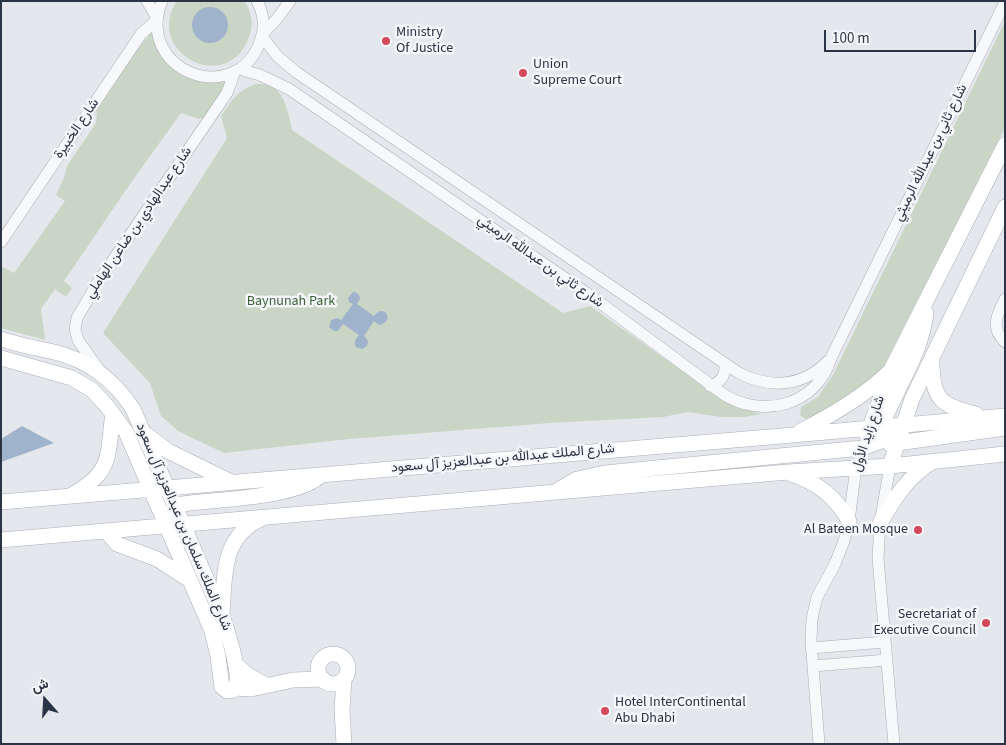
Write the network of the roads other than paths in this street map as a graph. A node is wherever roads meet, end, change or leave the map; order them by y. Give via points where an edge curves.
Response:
1 (147, 1) edge
2 (162, 1) edge
3 (257, 1) edge
4 (290, 1) edge
5 (1005, 2) edge
6 (157, 19) junction
7 (262, 35) junction
8 (237, 70) junction
9 (1005, 145) edge
10 (1005, 207) edge
11 (1, 242) edge
12 (1005, 299) edge
13 (927, 301) junction
14 (1, 339) edge
15 (1005, 342) edge
16 (932, 354) junction
17 (1, 358) edge
18 (831, 358) junction
19 (725, 364) junction
20 (891, 370) junction
21 (104, 376) junction
22 (710, 386) junction
23 (113, 415) junction
24 (997, 416) edge
25 (903, 424) junction
26 (876, 427) junction
27 (1005, 428) edge
28 (143, 430) junction
29 (793, 435) junction
30 (897, 443) junction
31 (877, 446) junction
32 (862, 448) junction
33 (1005, 454) edge
34 (936, 460) junction
35 (890, 466) junction
36 (856, 467) junction
37 (788, 472) junction
38 (322, 474) junction
39 (230, 482) junction
40 (168, 489) junction
41 (150, 490) junction
42 (555, 492) junction
43 (69, 497) junction
44 (1, 502) edge
45 (176, 507) junction
46 (264, 517) junction
47 (849, 521) junction
48 (880, 523) junction
49 (183, 525) junction
50 (166, 527) junction
51 (106, 532) junction
52 (1, 540) edge
53 (188, 580) junction
54 (222, 615) junction
55 (886, 642) junction
56 (812, 648) junction
57 (887, 660) junction
58 (320, 662) junction
59 (235, 664) junction
60 (813, 666) junction
61 (344, 679) junction
62 (293, 680) junction
63 (324, 680) junction
64 (266, 685) junction
65 (236, 688) junction
66 (342, 710) junction
67 (344, 744) edge
68 (819, 744) edge
69 (894, 744) edge

1 - 6 street
2 - 6 street
3 - 7 street via 262,14
4 - 7 street
5 - 18 street, شارع ثاني بن عبدالله الرميثي
6 - 8 street via 162,47 180,68 207,77
6 - 11 street, شارع الخبيرة via 140,34
7 - 8 street via 253,55
7 - 19 street, شارع ثاني بن عبدالله الرميثي via 277,56 296,72
8 - 21 street, شارع عبدالهادي بن ضاعن الهاملي via 227,93 77,318 78,340
8 - 22 street, شارع ثاني بن عبدالله الرميثي via 260,75 289,89 591,296
9 - 13 main road, شارع زايد الأول
10 - 16 main road
12 - 15 street via 995,323 997,333
13 - 20 main road, شارع زايد الأول
13 - 26 main road via 920,342
14 - 21 main road, شارع الملك سلمان بن عبدالعزيز آل سعود via 79,360
16 - 24 main road via 933,383 943,401 955,409
16 - 25 main road
17 - 23 main road, شارع الملك سلمان بن عبدالعزيز آل سعود via 72,378 92,390
18 - 19 street, شارع ثاني بن عبدالله الرميثي via 809,376 781,385 756,381
18 - 22 street, شارع ثاني بن عبدالله الرميثي via 816,385 799,398 782,405 746,405
19 - 22 street via 723,378
20 - 26 main road, شارع زايد الأول
20 - 29 main road via 855,400
21 - 28 main road, شارع الملك سلمان بن عبدالعزيز آل سعود via 127,399
23 - 41 main road, شارع الملك سلمان بن عبدالعزيز آل سعود via 126,432
23 - 43 main road via 109,452 102,470
24 - 25 main road, شارع الملك عبدالله بن عبدالعزيز آل سعود
25 - 26 main road, شارع الملك عبدالله بن عبدالعزيز آل سعود
25 - 30 main road
25 - 31 main road
26 - 29 main road, شارع الملك عبدالله بن عبدالعزيز آل سعود
26 - 31 main road
26 - 32 main road, شارع زايد الأول
27 - 30 main road
28 - 39 main road via 168,451
28 - 40 main road, شارع الملك سلمان بن عبدالعزيز آل سعود
29 - 38 main road, شارع الملك عبدالله بن عبدالعزيز آل سعود
30 - 31 main road
30 - 35 main road
31 - 32 main road
31 - 35 main road
31 - 36 main road
32 - 36 main road, شارع زايد الأول
32 - 42 main road via 605,473 577,479
33 - 34 main road
34 - 35 main road
34 - 48 main road via 909,481
35 - 36 main road
35 - 48 street
36 - 37 main road
36 - 47 street, شارع زايد الأول
37 - 42 main road
37 - 47 main road via 822,489 838,504
38 - 39 main road, شارع الملك عبدالله بن عبدالعزيز آل سعود
38 - 45 main road via 285,492
39 - 40 main road, شارع الملك عبدالله بن عبدالعزيز آل سعود
40 - 41 main road, شارع الملك عبدالله بن عبدالعزيز آل سعود
40 - 45 main road, شارع الملك سلمان بن عبدالعزيز آل سعود
41 - 43 main road, شارع الملك عبدالله بن عبدالعزيز آل سعود
41 - 50 main road, شارع الملك سلمان بن عبدالعزيز آل سعود
42 - 46 main road
43 - 44 main road, شارع الملك عبدالله بن عبدالعزيز آل سعود
45 - 49 main road, شارع الملك سلمان بن عبدالعزيز آل سعود
45 - 50 main road via 168,516
46 - 49 main road
46 - 54 main road via 243,531 230,549 225,568
47 - 56 street, شارع زايد الأول via 841,551 814,608
48 - 55 street via 879,576
49 - 50 main road
49 - 54 main road, شارع الملك سلمان بن عبدالعزيز آل سعود
50 - 51 main road
50 - 53 main road, شارع الملك سلمان بن عبدالعزيز آل سعود
51 - 52 main road
51 - 53 main road via 117,544 158,559
53 - 65 main road, شارع الملك سلمان بن عبدالعزيز آل سعود via 212,631 222,687 227,691
54 - 59 main road, شارع الملك سلمان بن عبدالعزيز آل سعود
55 - 56 street
55 - 57 street
56 - 60 street, شارع زايد الأول
57 - 60 street
57 - 69 street
58 - 61 main road via 327,655 342,657 348,670
58 - 62 main road
58 - 63 main road via 319,671
59 - 64 main road
59 - 65 main road, شارع الملك سلمان بن عبدالعزيز آل سعود
60 - 68 street, شارع زايد الأول
61 - 63 main road via 335,684
61 - 66 main road
62 - 63 main road
62 - 64 main road
63 - 66 main road
64 - 65 main road
66 - 67 main road

